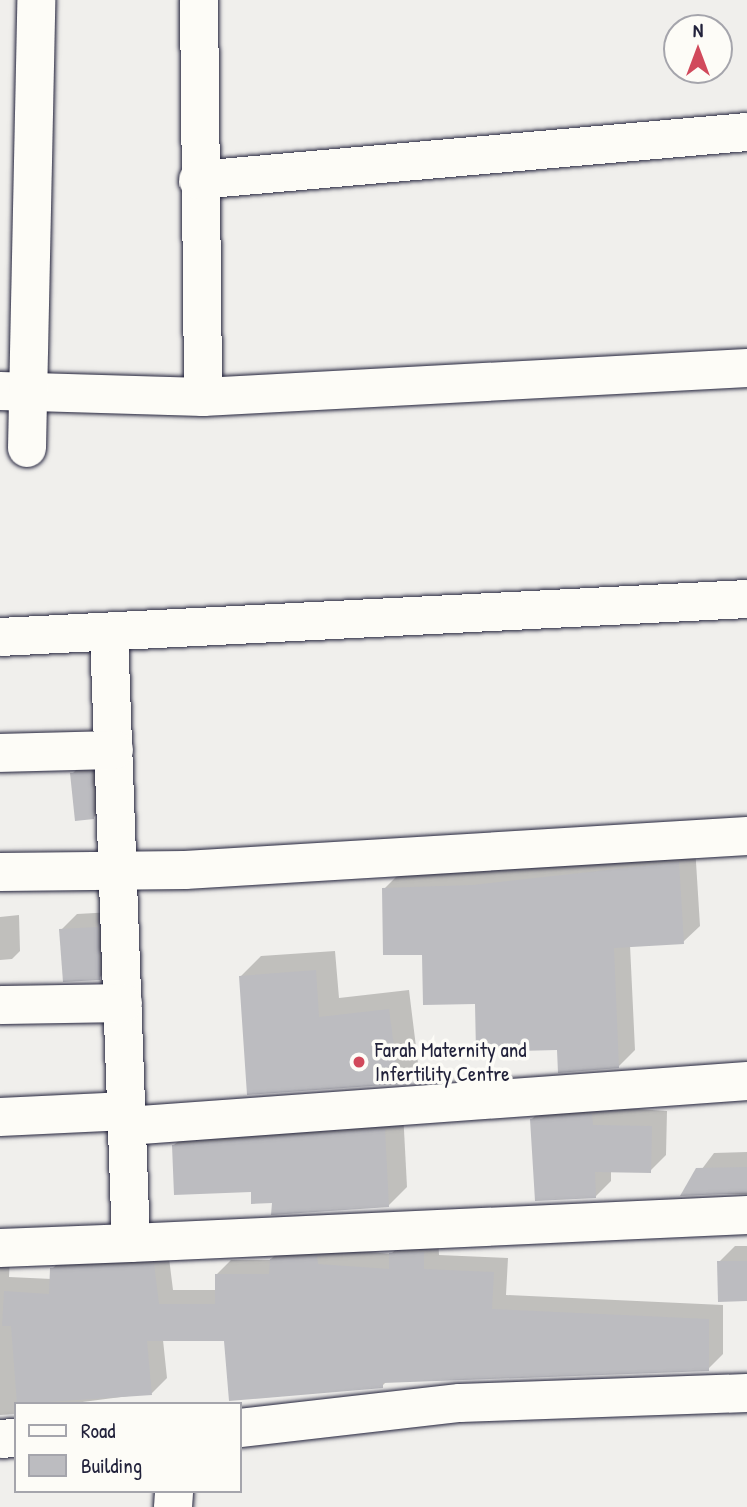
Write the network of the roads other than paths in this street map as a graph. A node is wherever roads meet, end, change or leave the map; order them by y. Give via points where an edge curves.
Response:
1 (36, 0) edge
2 (199, 0) edge
3 (747, 132) edge
4 (198, 180) junction
5 (747, 368) edge
6 (14, 391) edge
7 (204, 397) junction
8 (27, 448) dead end
9 (747, 599) edge
10 (109, 634) junction
11 (0, 637) edge
12 (114, 750) junction
13 (0, 753) edge
14 (747, 835) edge
15 (119, 870) junction
16 (0, 872) edge
17 (123, 1003) junction
18 (0, 1005) edge
19 (747, 1081) edge
20 (0, 1117) edge
21 (127, 1119) junction
22 (747, 1215) edge
23 (131, 1244) junction
24 (0, 1248) edge
25 (747, 1393) edge
26 (242, 1429) edge

1 - 6 street
2 - 4 street
3 - 4 street
4 - 7 street
5 - 7 street
6 - 7 street
6 - 8 street
9 - 10 street
10 - 11 street
10 - 12 street
12 - 13 street
12 - 15 street
14 - 15 street
15 - 16 street
15 - 17 street
17 - 18 street
17 - 21 street
19 - 21 street
20 - 21 street
21 - 23 street
22 - 23 street
23 - 24 street
25 - 26 street via 460,1403

